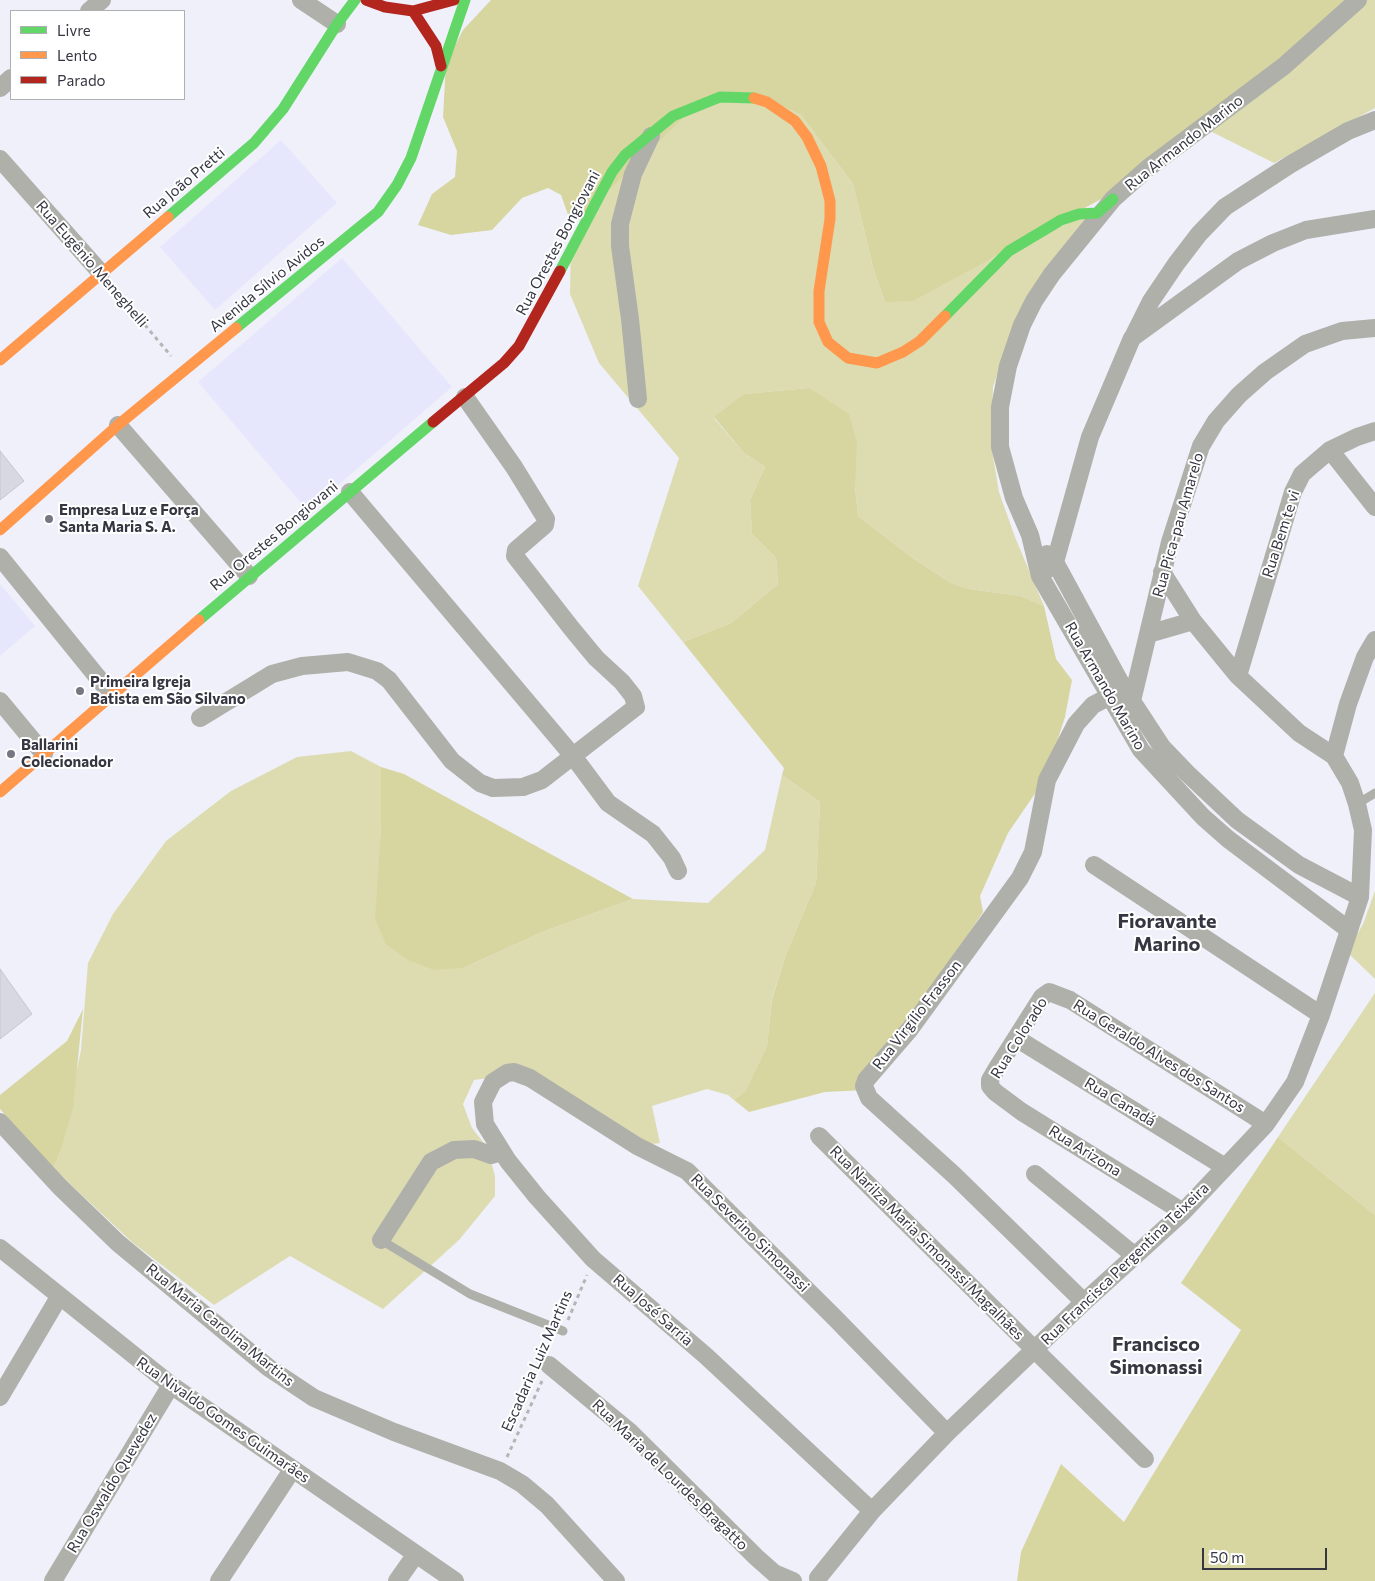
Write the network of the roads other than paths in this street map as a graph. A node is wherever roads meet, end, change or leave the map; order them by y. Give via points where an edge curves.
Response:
1 (102, 0) edge
2 (301, 0) edge
3 (355, 0) edge
4 (366, 0) edge
5 (454, 0) edge
6 (464, 0) edge
7 (1358, 0) edge
8 (90, 10) edge
9 (413, 11) junction
10 (337, 24) junction
11 (441, 66) junction
12 (10, 79) edge
13 (0, 88) edge
14 (1375, 120) edge
15 (654, 129) junction
16 (0, 159) edge
17 (1113, 199) junction
18 (1375, 219) edge
19 (101, 273) junction
20 (1375, 328) edge
21 (1132, 338) junction
22 (0, 360) edge
23 (465, 397) junction
24 (638, 399) dead end
25 (118, 425) junction
26 (1375, 431) edge
27 (1330, 450) junction
28 (350, 492) junction
29 (1375, 507) edge
30 (0, 530) edge
31 (1030, 535) junction
32 (0, 557) edge
33 (1055, 562) junction
34 (1162, 572) junction
35 (249, 576) junction
36 (1040, 576) junction
37 (1193, 622) junction
38 (1148, 634) junction
39 (1375, 640) edge
40 (1238, 676) junction
41 (112, 694) junction
42 (1122, 695) junction
43 (0, 701) edge
44 (200, 718) dead end
45 (44, 754) junction
46 (573, 756) junction
47 (1334, 756) junction
48 (0, 792) edge
49 (1375, 793) edge
50 (1357, 804) junction
51 (1094, 865) dead end
52 (678, 871) dead end
53 (1360, 898) junction
54 (1349, 930) junction
55 (1049, 992) joint
56 (1320, 1015) junction
57 (1016, 1038) junction
58 (493, 1082) joint
59 (990, 1086) joint
60 (0, 1122) edge
61 (1266, 1124) junction
62 (819, 1136) dead end
63 (502, 1152) junction
64 (1225, 1167) junction
65 (1035, 1174) dead end
66 (1183, 1212) junction
67 (381, 1240) joint
68 (2, 1251) edge
69 (1135, 1256) junction
70 (59, 1297) junction
71 (1084, 1302) junction
72 (563, 1331) road end
73 (1035, 1350) junction
74 (549, 1365) road end
75 (171, 1386) junction
76 (0, 1397) edge
77 (948, 1433) junction
78 (1145, 1459) dead end
79 (292, 1470) junction
80 (872, 1511) junction
81 (416, 1554) junction
82 (816, 1580) edge
83 (53, 1581) edge
84 (219, 1581) edge
85 (397, 1581) edge
86 (456, 1581) edge
87 (616, 1581) edge
88 (793, 1581) edge

1 - 8 street
2 - 10 street
3 - 10 street, Rua João Pretti
4 - 9 street
5 - 9 street
6 - 11 street, Avenida Sílvio Avidos
7 - 17 street, Rua Armando Marino via 1284,66 1148,168
9 - 11 street via 436,46
10 - 19 street, Rua João Pretti via 288,103 254,143
11 - 25 street, Avenida Sílvio Avidos via 411,158 378,212
12 - 13 street
14 - 21 street via 1348,131 1299,159 1226,207 1176,264 1151,301
15 - 17 street, Rua Orestes Bongiovani via 673,116 720,96 749,96 767,102 795,122 816,153 830,201 819,291 819,322 828,342 836,350 862,362 877,363 903,352 920,340 1009,251 1061,220 1097,213
15 - 23 street, Rua Orestes Bongiovani via 612,172 519,346
15 - 24 street via 634,174 620,224
16 - 19 street, Rua Eugênio Meneghelli
17 - 31 street, Rua Armando Marino via 1034,301 1008,366 1000,407 1000,447 1014,498
18 - 21 street via 1306,230 1273,243 1238,261
19 - 22 street, Rua João Pretti
20 - 34 street, Rua Pica-pau Amarelo via 1342,331 1305,344 1265,372 1222,414 1201,446
21 - 33 street via 1090,437
23 - 28 street, Rua Orestes Bongiovani
23 - 46 street via 546,519 545,525 516,550 515,556 596,658 622,682 636,703 631,712
25 - 30 street, Avenida Sílvio Avidos
25 - 35 street
26 - 27 street, Rua Bem te vi
27 - 29 street
27 - 40 street, Rua Bem te vi via 1302,474 1293,492
28 - 35 street, Rua Orestes Bongiovani
28 - 46 street
31 - 33 street, Rua Armando Marino
31 - 36 street, Rua Armando Marino
32 - 41 street
33 - 36 street
33 - 42 street, Rua Armando Marino
34 - 37 street
34 - 38 street, Rua Pica-pau Amarelo
35 - 41 street, Rua Orestes Bongiovani
36 - 42 street, Rua Armando Marino
37 - 38 street
37 - 40 street
38 - 42 street, Rua Pica-pau Amarelo
39 - 47 street via 1364,658
40 - 47 street via 1299,733
41 - 45 street, Rua Orestes Bongiovani
42 - 53 street, Rua Armando Marino via 1162,747 1237,820 1299,865
42 - 54 street, Rua Armando Marino via 1141,750 1203,818
42 - 71 street, Rua Virgílio Frasson via 1093,705 1083,714 1048,780 1033,852 1020,878 864,1086 869,1098
43 - 45 street
44 - 46 street via 272,674 302,666 348,662 376,671 389,680 442,751 480,784 494,788 532,784
45 - 48 street, Rua Orestes Bongiovani
46 - 52 street via 608,803 643,826 661,843
47 - 50 street, Rua Francisca Pergentina Teixeira via 1350,783
49 - 50 lane
50 - 53 street, Rua Francisca Pergentina Teixeira via 1363,830
51 - 56 street
53 - 54 street, Rua Francisca Pergentina Teixeira
54 - 56 street, Rua Francisca Pergentina Teixeira
55 - 57 street, Rua Colorado via 1042,997
55 - 61 street, Rua Geraldo Alves dos Santos via 1090,1012
56 - 61 street, Rua Francisca Pergentina Teixeira via 1295,1082
57 - 59 street, Rua Colorado via 990,1080
57 - 64 street, Rua Canadá
58 - 63 street, Rua José Sarria via 483,1102 482,1114
58 - 77 street, Rua Severino Simonassi via 507,1073 530,1078 637,1146 687,1171
59 - 66 street, Rua Arizona via 1022,1112
60 - 87 street, Rua Maria Carolina Martins via 118,1243 269,1368 314,1398 500,1471 522,1484 542,1500
61 - 64 street, Rua Francisca Pergentina Teixeira
62 - 73 street, Rua Narilza Maria Simonassi Magalhães
63 - 67 street via 491,1155 474,1148 454,1150 431,1162
63 - 80 street, Rua José Sarria via 521,1179 593,1259 706,1356
64 - 66 street, Rua Francisca Pergentina Teixeira
65 - 69 street
66 - 69 street, Rua Francisca Pergentina Teixeira
67 - 72 lane via 470,1294
68 - 70 street, Rua Nivaldo Gomes Guimarães
69 - 71 street, Rua Francisca Pergentina Teixeira
70 - 75 street, Rua Nivaldo Gomes Guimarães
70 - 76 street
71 - 73 street, Rua Francisca Pergentina Teixeira
73 - 77 street, Rua Francisca Pergentina Teixeira
73 - 78 street, Rua Narilza Maria Simonassi Magalhães
74 - 88 street, Rua Maria de Lourdes Bragatto via 630,1432 774,1573
75 - 79 street, Rua Nivaldo Gomes Guimarães
75 - 83 street, Rua Oswaldo Quevedez
77 - 80 street, Rua Francisca Pergentina Teixeira
79 - 81 street, Rua Nivaldo Gomes Guimarães
79 - 84 street
80 - 82 street, Rua Francisca Pergentina Teixeira
81 - 85 street
81 - 86 street, Rua Nivaldo Gomes Guimarães

